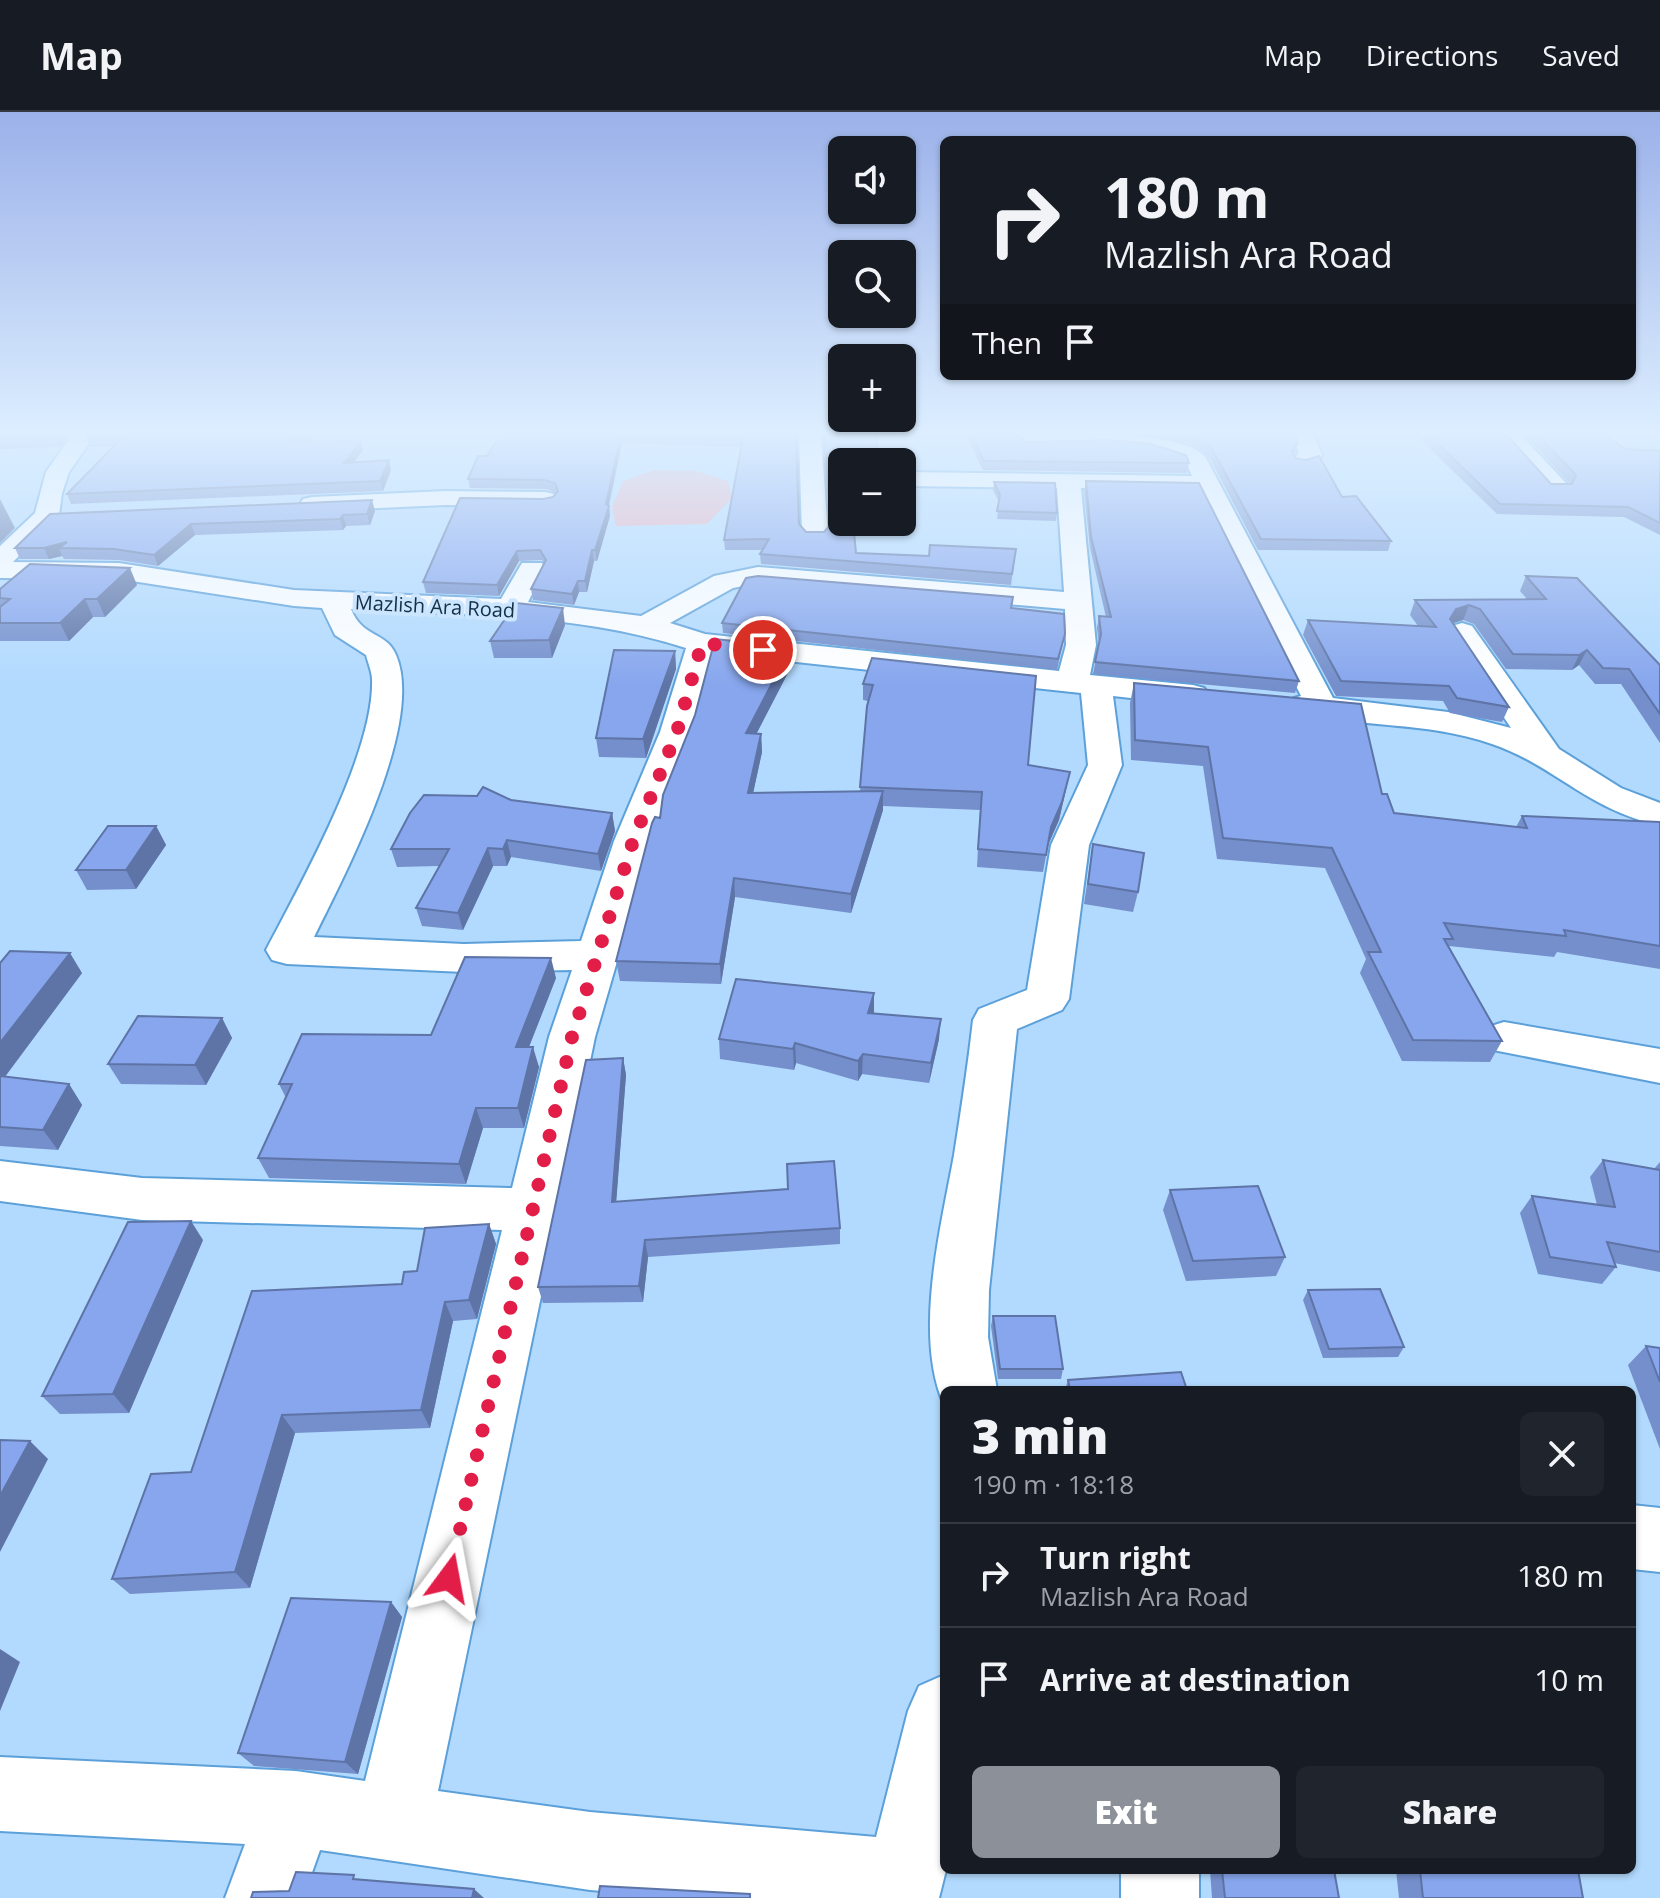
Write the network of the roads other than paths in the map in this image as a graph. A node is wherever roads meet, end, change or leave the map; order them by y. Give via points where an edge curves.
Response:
1 (44, 518) edge
2 (814, 518) edge
3 (1073, 518) edge
4 (1228, 518) edge
5 (815, 534) edge
6 (0, 560) edge
7 (532, 569) dead end
8 (0, 570) edge
9 (333, 601) junction
10 (1077, 602) junction
11 (510, 608) junction
12 (645, 625) junction
13 (1462, 632) edge
14 (702, 643) junction
15 (1084, 685) junction
16 (1217, 697) edge
17 (1277, 703) edge
18 (1322, 707) junction
19 (1548, 758) junction
20 (1655, 820) edge
21 (598, 955) junction
22 (1504, 1038) edge
23 (1660, 1066) edge
24 (0, 1181) edge
25 (533, 1210) junction
26 (966, 1386) edge
27 (1636, 1537) edge
28 (1660, 1540) edge
29 (940, 1728) edge
30 (0, 1794) edge
31 (296, 1809) junction
32 (393, 1823) junction
33 (1160, 1874) edge
34 (902, 1888) edge
35 (264, 1898) edge
36 (1160, 1898) edge

1 - 6 street
2 - 5 street
3 - 10 street
4 - 18 street
7 - 11 street
8 - 9 street, Mazlish Ara Road via 119,571
9 - 11 street, Mazlish Ara Road
9 - 21 street via 345,628 381,654 389,686 380,738 359,796 287,950 464,958
10 - 12 street via 758,575 724,582
10 - 15 street
11 - 12 street, Mazlish Ara Road
12 - 14 street, Mazlish Ara Road
13 - 19 street
14 - 15 street, Mazlish Ara Road
14 - 21 street via 677,732 633,841
15 - 16 street, Mazlish Ara Road
15 - 26 street via 1105,765 1070,845 1047,999 995,1020 959,1332
17 - 18 street
18 - 19 street via 1397,714 1483,732
19 - 20 street
21 - 25 street via 572,1037
22 - 23 street
24 - 25 street via 142,1199
25 - 32 street
27 - 28 street
29 - 34 street
30 - 31 street
31 - 32 street
31 - 35 street
32 - 34 street
33 - 36 street

